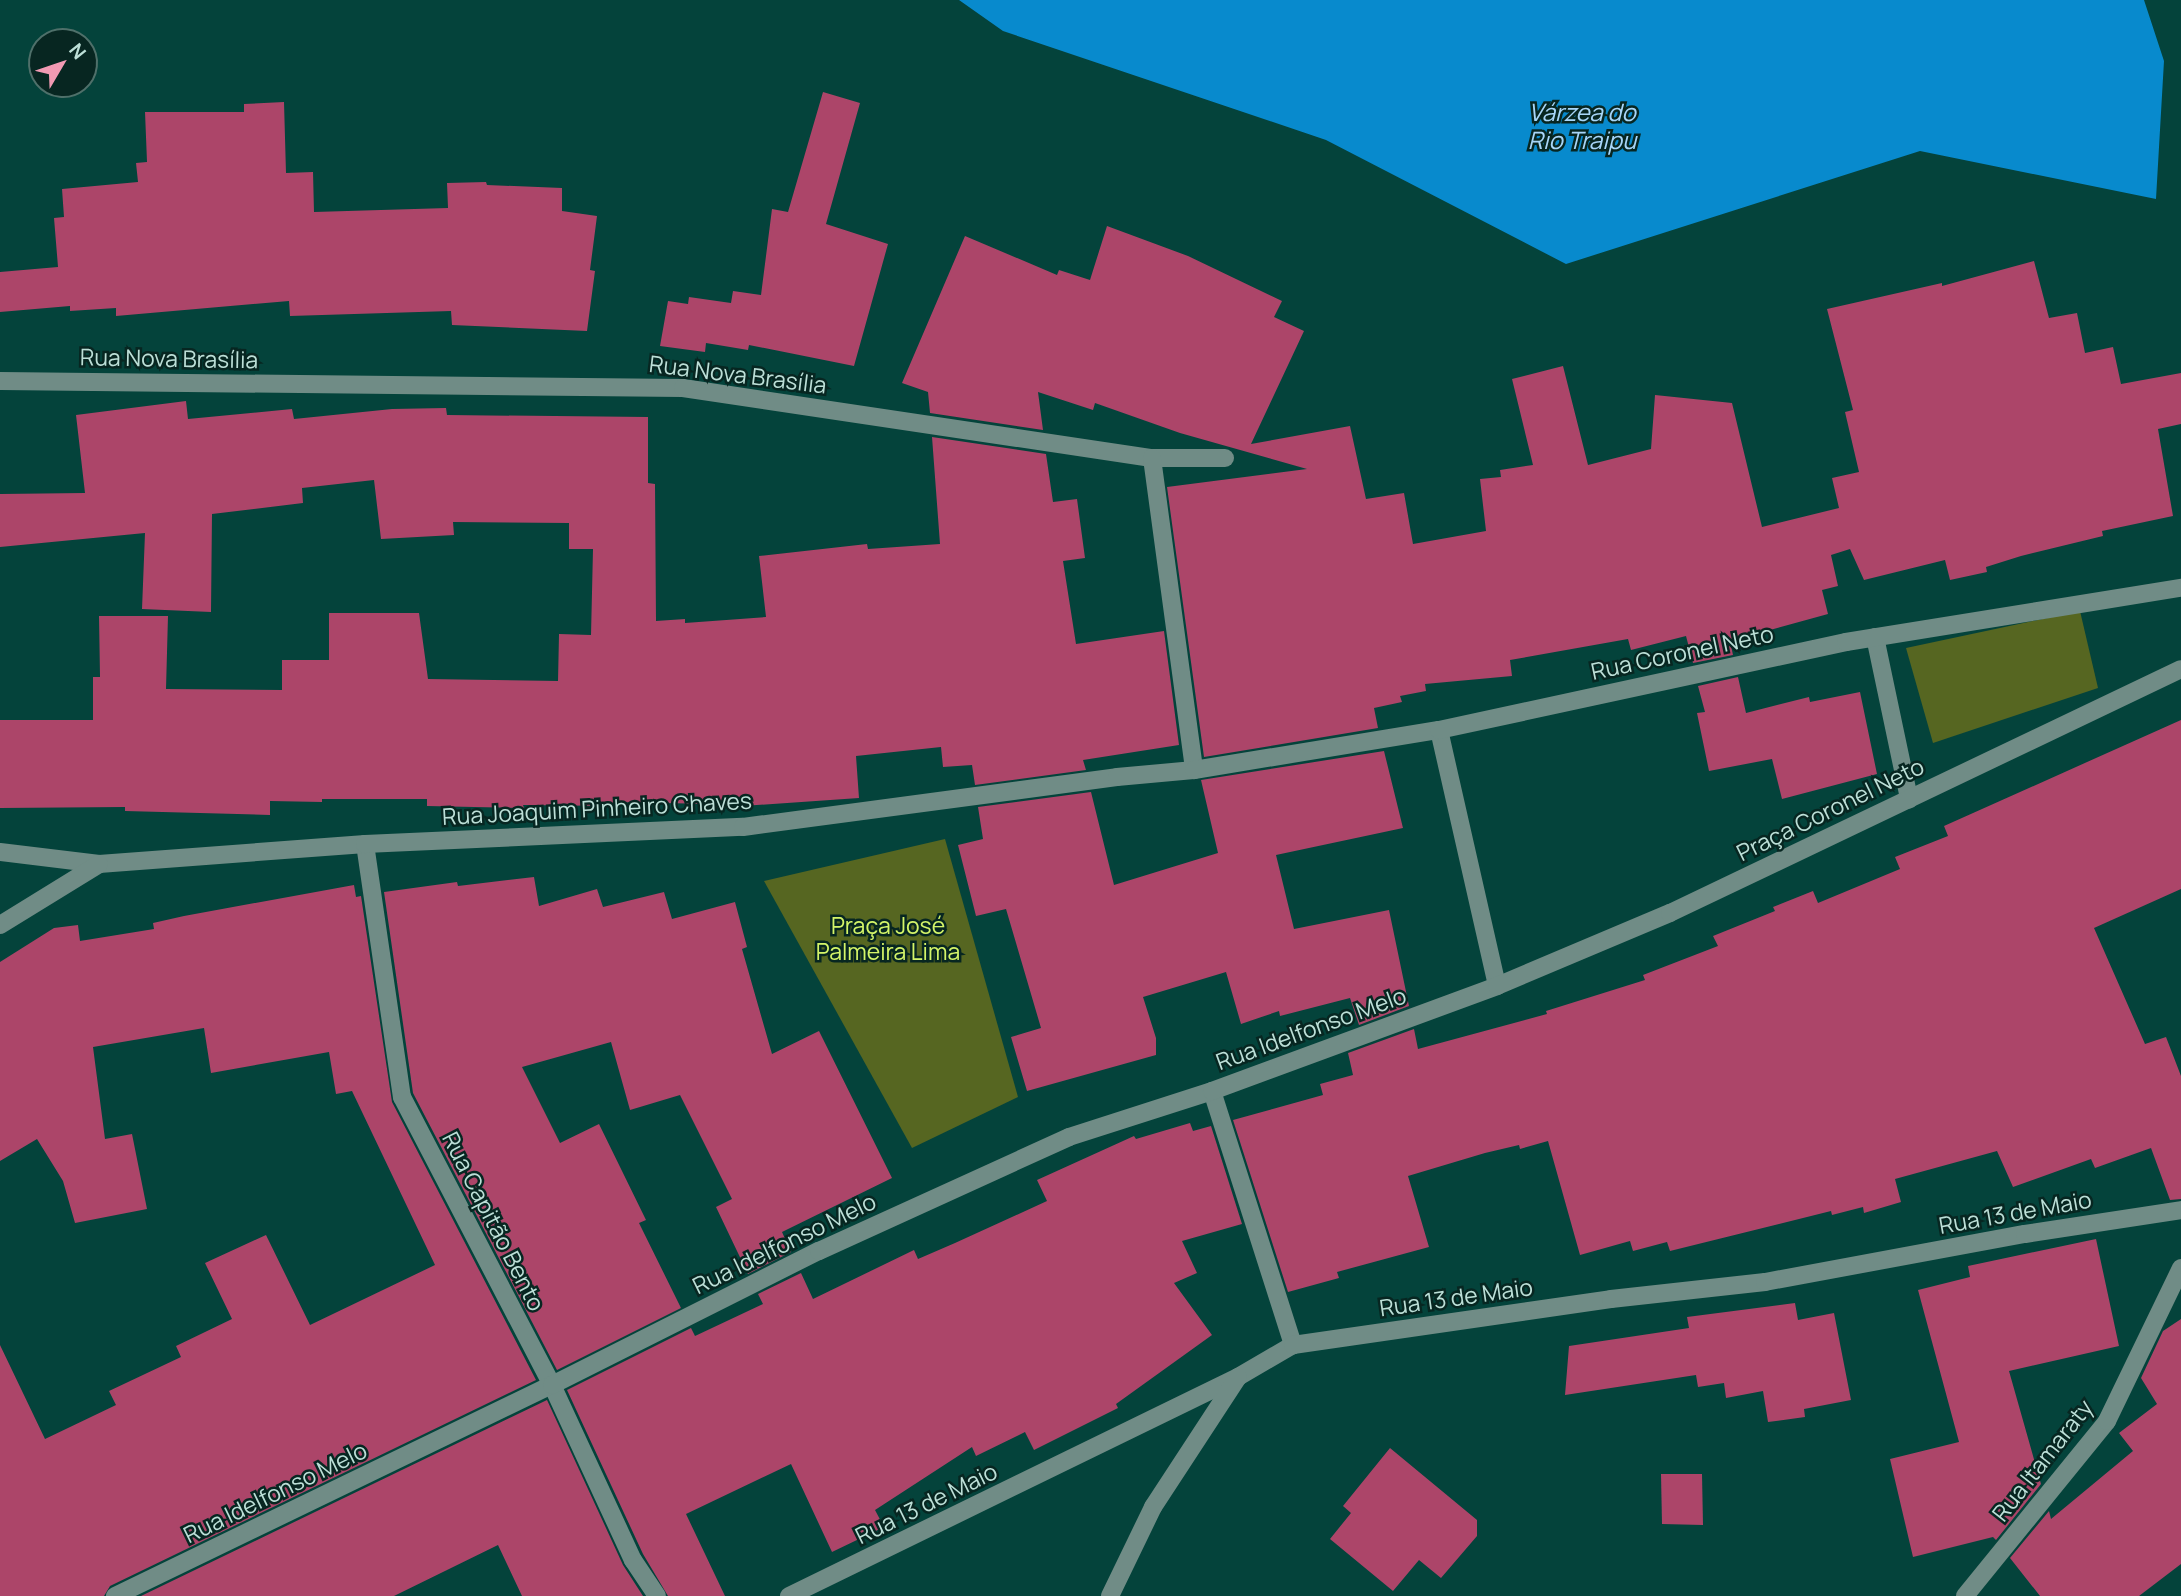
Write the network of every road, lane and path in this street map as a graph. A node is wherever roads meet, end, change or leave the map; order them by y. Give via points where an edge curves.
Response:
1 (0, 381) edge
2 (1152, 458) junction
3 (1225, 458) dead end
4 (2181, 588) edge
5 (1875, 637) junction
6 (2181, 668) edge
7 (1439, 730) junction
8 (1194, 770) junction
9 (1909, 799) junction
10 (365, 844) junction
11 (0, 852) edge
12 (99, 864) junction
13 (0, 925) edge
14 (1497, 986) junction
15 (1212, 1091) junction
16 (2181, 1210) edge
17 (2181, 1268) edge
18 (1293, 1345) junction
19 (1238, 1377) junction
20 (552, 1385) junction
21 (115, 1596) edge
22 (657, 1596) edge
23 (789, 1596) edge
24 (1110, 1596) edge
25 (1965, 1596) edge

1 - 2 street, Rua Nova Brasília via 683,388
2 - 3 street, Rua Nova Brasília
2 - 8 street
4 - 5 street, Rua Coronel Neto
5 - 7 street, Rua Coronel Neto
5 - 9 street
6 - 9 street, Praça Coronel Neto
7 - 8 street, Rua Coronel Neto
7 - 14 street
8 - 10 street, Rua Joaquim Pinheiro Chaves via 743,827
9 - 14 street, Praça Coronel Neto via 1670,913
10 - 12 street, Rua Joaquim Pinheiro Chaves
10 - 20 street, Rua Capitão Bento via 402,1097
11 - 12 street, Rua Joaquim Pinheiro Chaves
12 - 13 street
14 - 15 street, Rua Idelfonso Melo
15 - 18 street
15 - 20 street, Rua Idelfonso Melo via 1069,1137 819,1251
16 - 18 street, Rua 13 de Maio via 1765,1282 1611,1299
17 - 25 street, Rua Itamaraty via 2107,1421
18 - 19 street, Rua 13 de Maio
19 - 23 street, Rua 13 de Maio
19 - 24 street via 1153,1507
20 - 21 street, Rua Idelfonso Melo
20 - 22 street, Rua Capitão Bento via 633,1560

